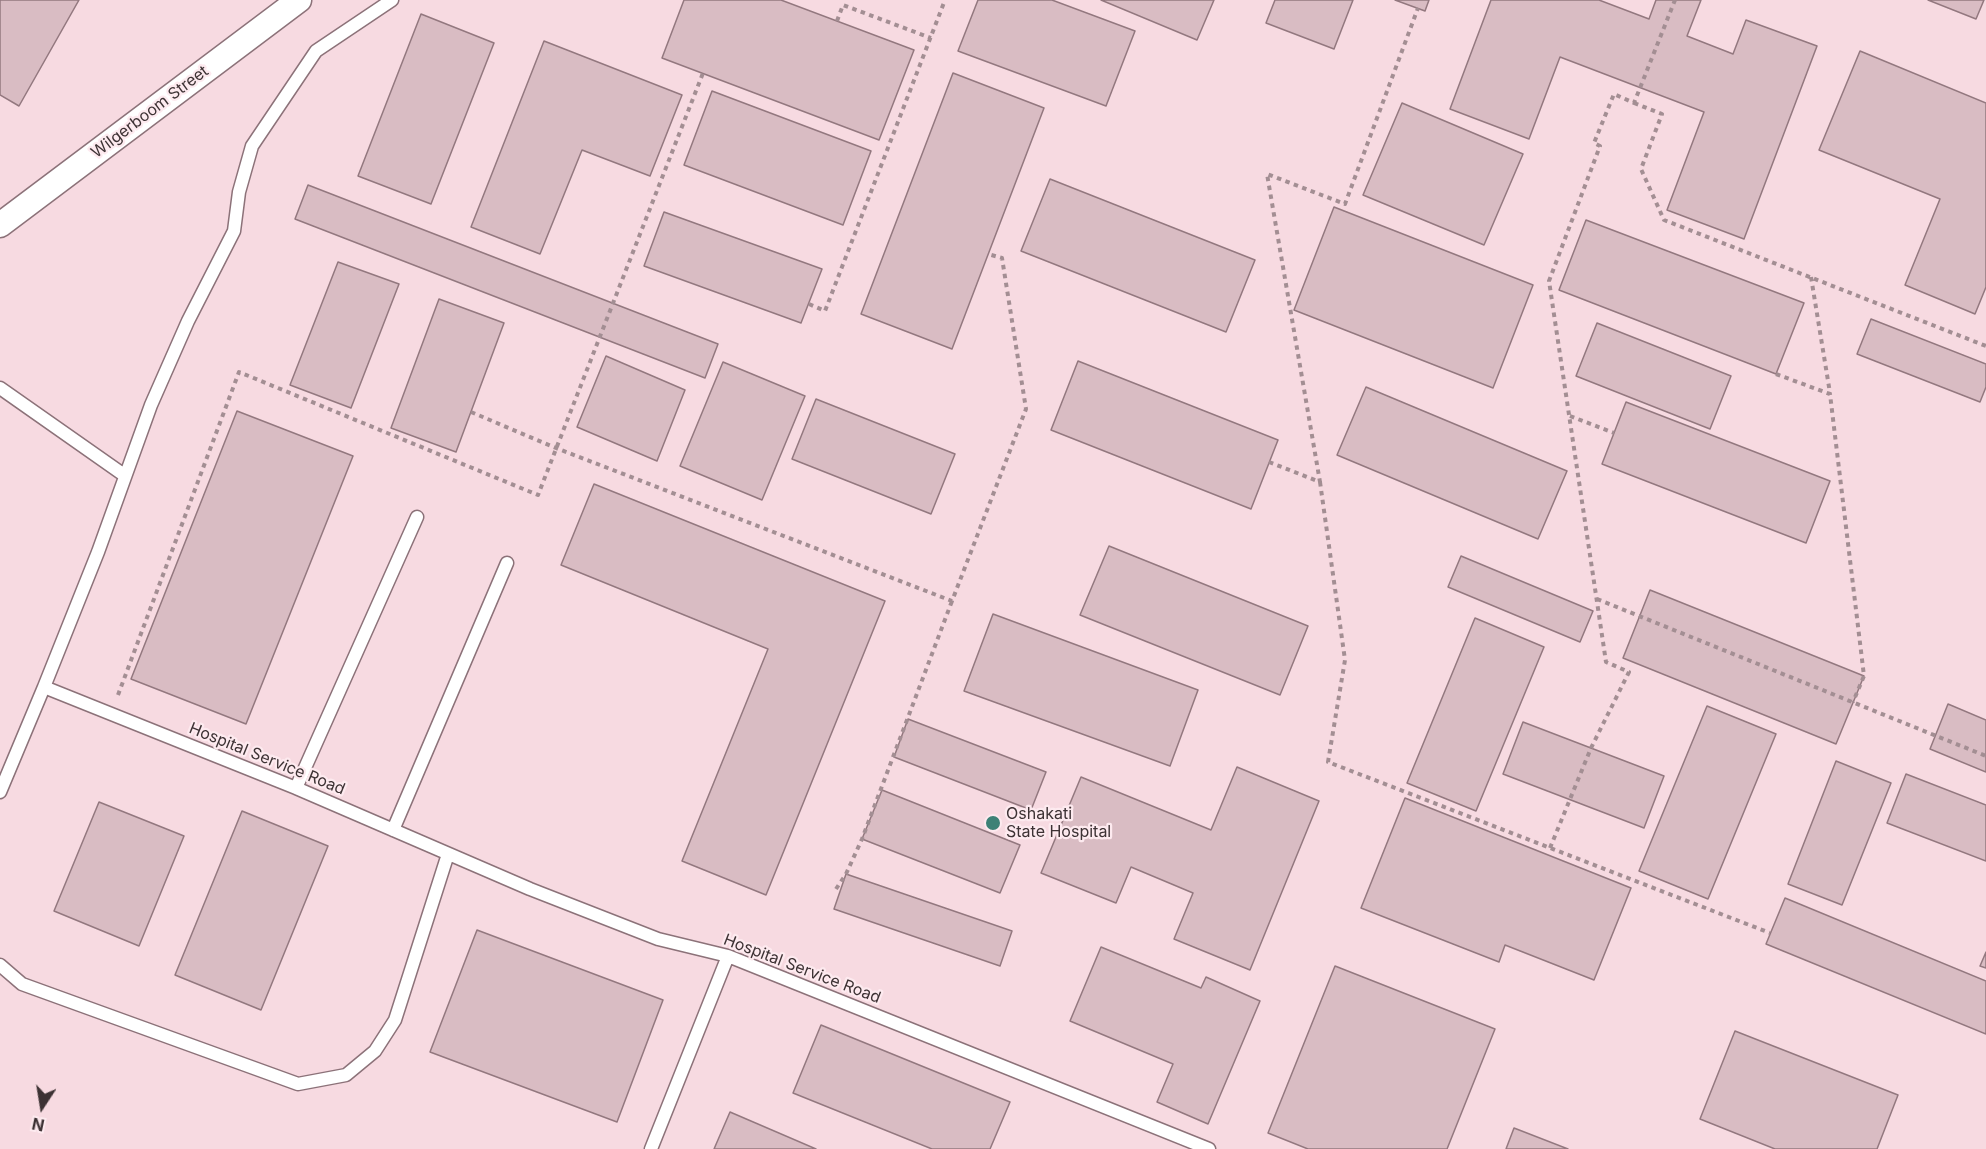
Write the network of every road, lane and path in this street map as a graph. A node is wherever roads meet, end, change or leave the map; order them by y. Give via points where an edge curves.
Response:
1 (299, 0) edge
2 (392, 0) edge
3 (945, 0) edge
4 (1675, 0) edge
5 (1418, 8) dead end
6 (837, 21) dead end
7 (931, 38) junction
8 (703, 73) dead end
9 (1635, 103) junction
10 (0, 225) edge
11 (988, 254) dead end
12 (1811, 277) junction
13 (808, 304) dead end
14 (1986, 346) edge
15 (1776, 374) dead end
16 (0, 388) edge
17 (1830, 394) junction
18 (471, 412) dead end
19 (1570, 416) junction
20 (1614, 433) dead end
21 (556, 448) junction
22 (1269, 462) dead end
23 (124, 475) junction
24 (1320, 482) junction
25 (417, 517) dead end
26 (507, 563) dead end
27 (1597, 598) junction
28 (952, 601) junction
29 (45, 687) junction
30 (1853, 702) junction
31 (112, 713) junction
32 (1986, 756) edge
33 (296, 788) junction
34 (0, 792) edge
35 (393, 830) junction
36 (1550, 848) junction
37 (448, 854) junction
38 (836, 889) dead end
39 (1770, 933) dead end
40 (728, 956) junction
41 (0, 965) edge
42 (651, 1149) edge
43 (1209, 1149) edge

1 - 10 street, Wilgerboom Street
2 - 23 lane via 316,51 252,146 238,192 234,231 183,332
3 - 7 path
4 - 9 path
5 - 24 path via 1346,204 1267,174
6 - 7 path via 843,5
7 - 13 path via 825,311
8 - 21 path
9 - 12 path via 1662,114 1641,169 1664,220
9 - 19 path via 1614,94 1593,143 1600,146 1550,281
11 - 28 path via 1002,258 1026,409
12 - 14 path
12 - 17 path
15 - 17 path
16 - 23 lane
17 - 30 path via 1864,676
18 - 21 path
19 - 20 path
19 - 27 path
21 - 28 path
21 - 31 path via 538,495 239,372
22 - 24 path
23 - 29 lane
24 - 36 path via 1345,660 1328,762
25 - 33 lane
26 - 35 lane
27 - 30 path
27 - 36 path via 1606,662 1629,672 1591,748
28 - 38 path via 862,839
29 - 31 lane, Hospital Service Road
29 - 34 lane
30 - 32 path
31 - 33 lane, Hospital Service Road
33 - 35 lane, Hospital Service Road
35 - 37 lane, Hospital Service Road
36 - 39 path
37 - 40 lane, Hospital Service Road via 658,939
37 - 41 lane via 395,1020 375,1051 346,1075 298,1084 22,984
40 - 42 lane
40 - 43 lane, Hospital Service Road

